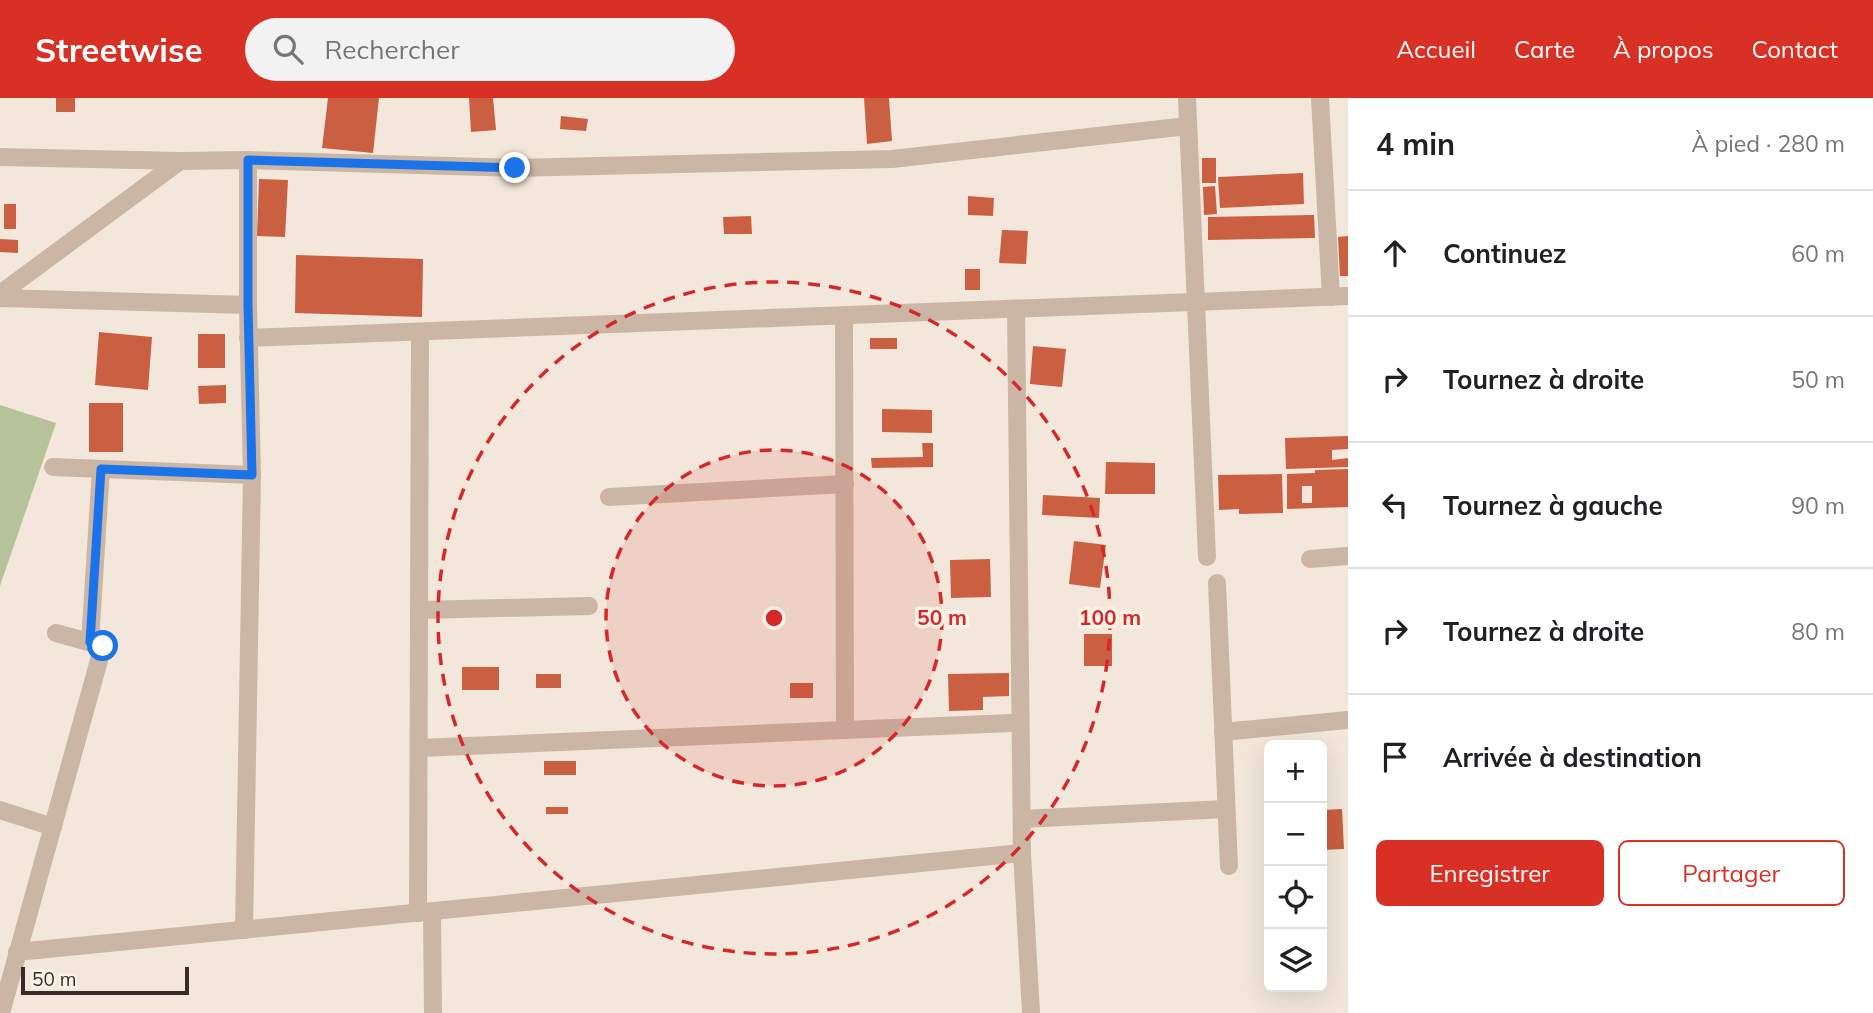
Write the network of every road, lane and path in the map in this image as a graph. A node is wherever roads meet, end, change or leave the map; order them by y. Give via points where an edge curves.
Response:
1 (1187, 98) edge
2 (1320, 98) edge
3 (1188, 126) junction
4 (0, 157) edge
5 (248, 160) junction
6 (180, 161) junction
7 (0, 296) edge
8 (1339, 296) edge
9 (1196, 302) junction
10 (248, 305) junction
11 (1016, 309) junction
12 (844, 316) junction
13 (421, 333) junction
14 (248, 338) junction
15 (53, 467) dead end
16 (101, 469) junction
17 (252, 475) junction
18 (845, 484) junction
19 (610, 497) dead end
20 (1348, 556) edge
21 (1207, 557) dead end
22 (1310, 559) dead end
23 (1217, 583) dead end
24 (589, 606) dead end
25 (419, 610) junction
26 (56, 633) dead end
27 (90, 642) junction
28 (1348, 720) edge
29 (1011, 723) dead end
30 (845, 730) junction
31 (1223, 732) junction
32 (419, 748) junction
33 (1226, 809) junction
34 (0, 810) edge
35 (1022, 819) junction
36 (53, 827) junction
37 (1022, 853) junction
38 (1229, 866) dead end
39 (425, 912) junction
40 (244, 930) junction
41 (17, 952) junction
42 (1, 1013) edge
43 (433, 1013) edge
44 (1031, 1013) edge

1 - 3 street
2 - 8 street
3 - 5 street via 892,159 515,168
3 - 9 street
4 - 6 street
5 - 6 street
5 - 10 street
6 - 7 street
7 - 10 street
8 - 9 street
9 - 11 street
9 - 21 street
10 - 14 street
11 - 12 street
11 - 35 street
12 - 13 street
12 - 18 street
13 - 14 street
13 - 25 street
14 - 17 street
15 - 16 street
16 - 17 street
16 - 27 street
17 - 40 street
18 - 19 street
18 - 30 street
20 - 22 street
23 - 31 street
24 - 25 street
25 - 32 street
26 - 27 street
27 - 36 street via 103,646
28 - 31 street
29 - 30 street
30 - 32 street
31 - 33 street
32 - 39 street
33 - 35 street
33 - 38 street
34 - 36 street
35 - 37 street
36 - 41 street
37 - 39 street
37 - 44 street
39 - 40 street
39 - 43 street
40 - 41 street
41 - 42 street

